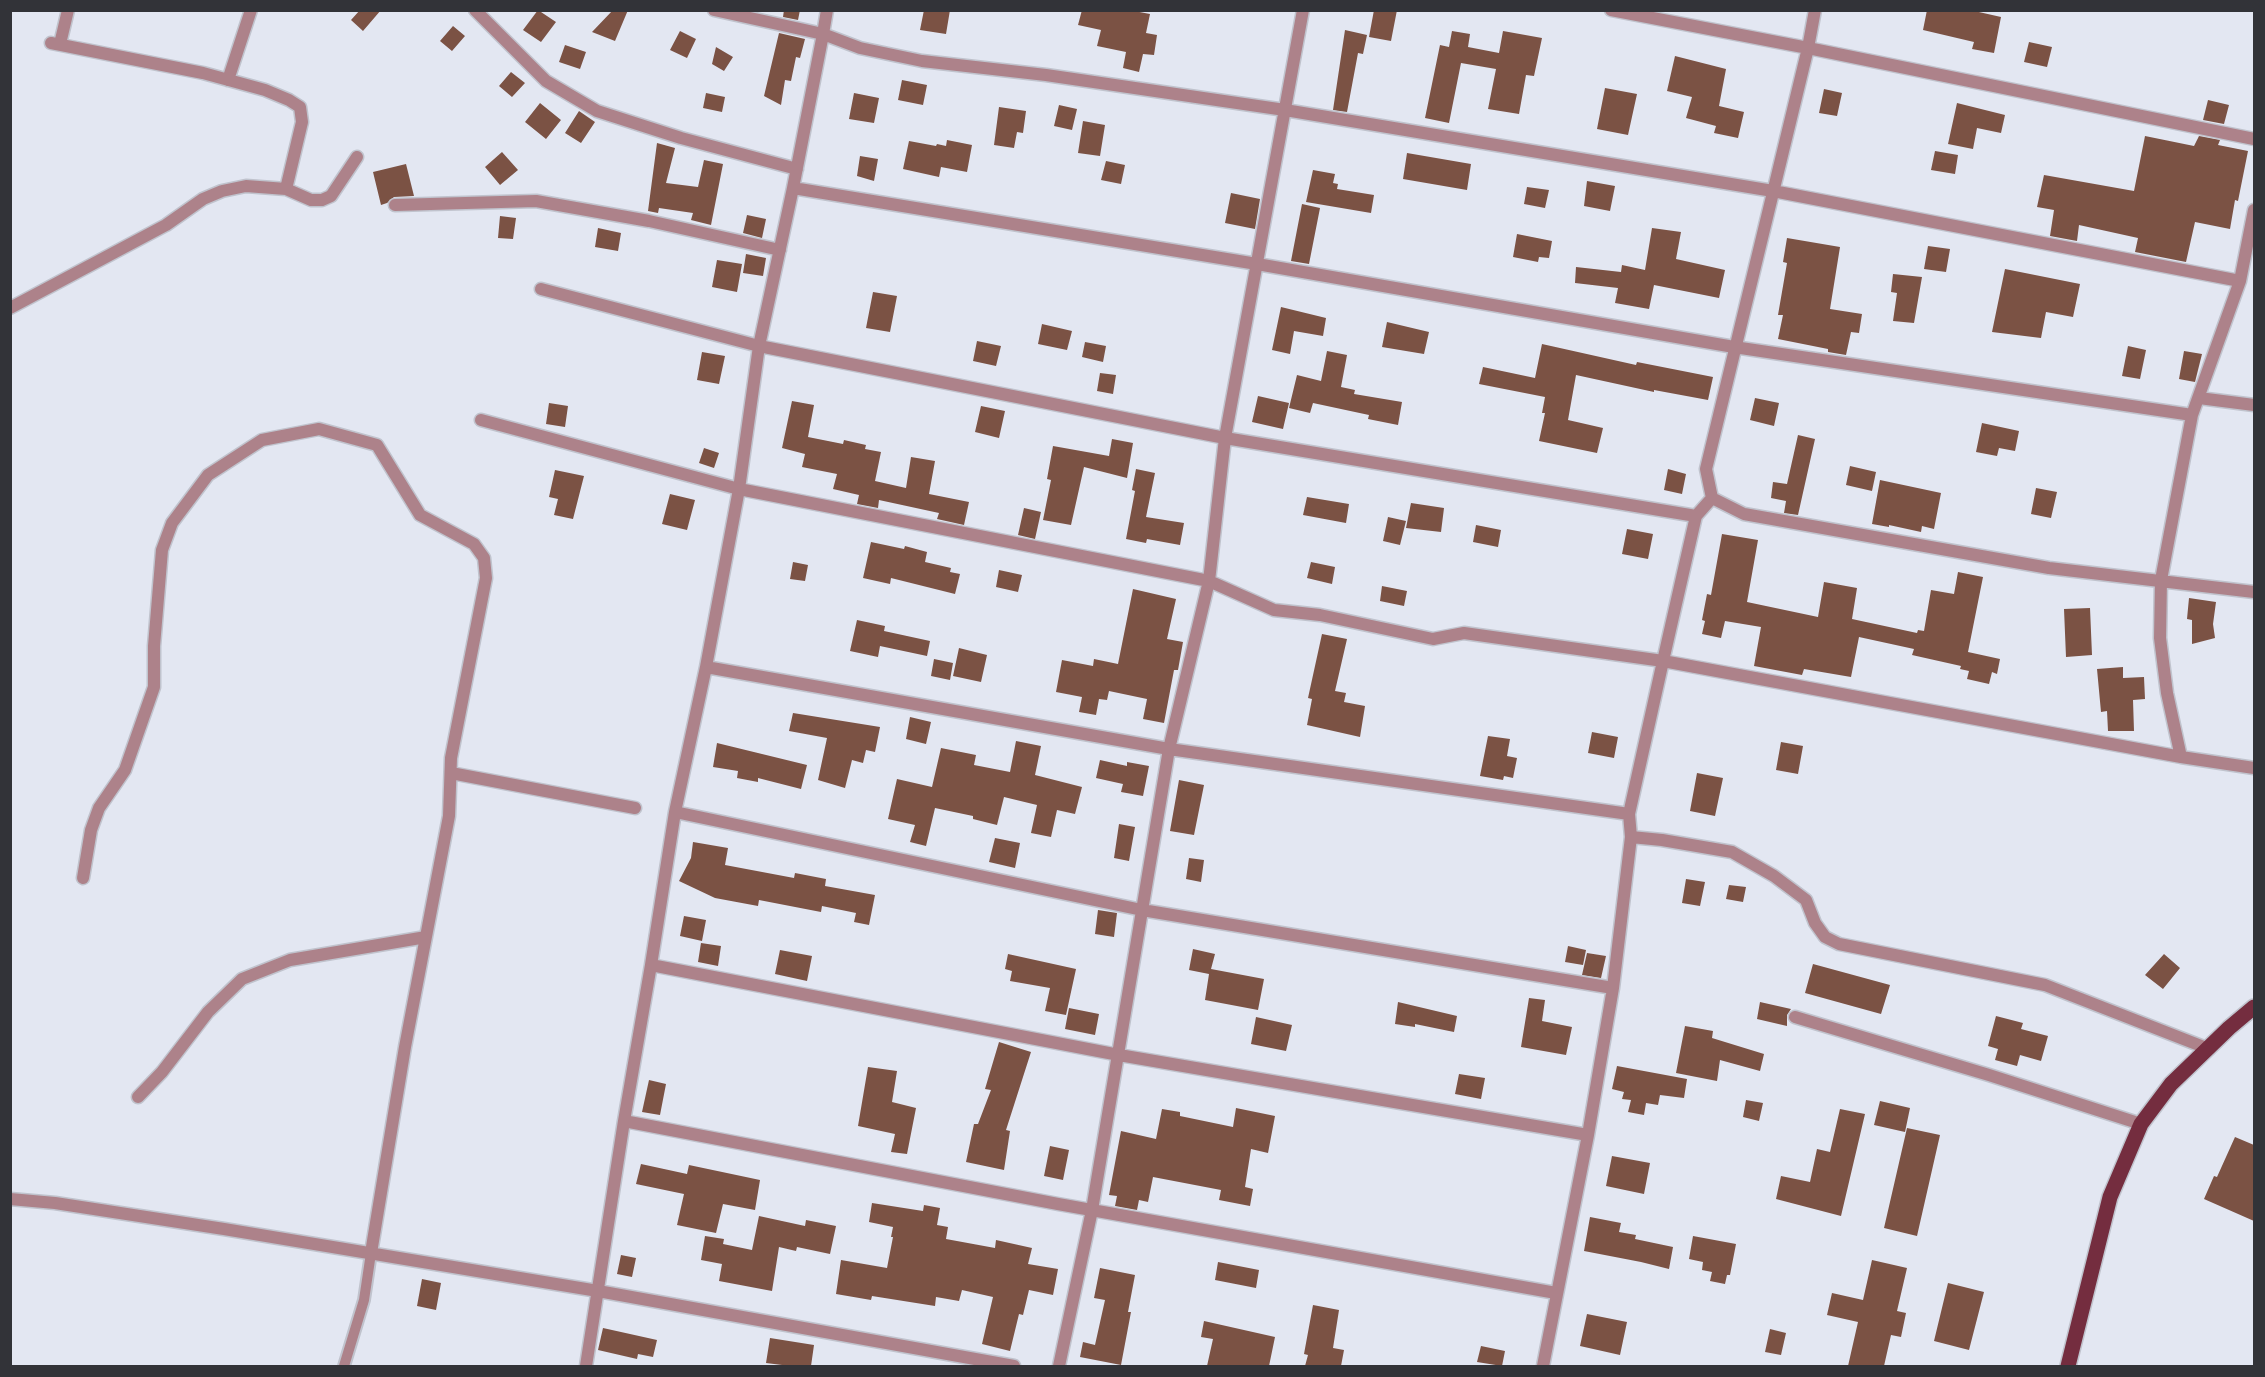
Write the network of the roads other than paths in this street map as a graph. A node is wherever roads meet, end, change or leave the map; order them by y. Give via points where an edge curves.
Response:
1 (68, 10) edge
2 (251, 10) edge
3 (475, 10) edge
4 (714, 10) edge
5 (827, 10) edge
6 (1304, 10) edge
7 (1611, 10) edge
8 (1815, 10) edge
9 (823, 34) junction
10 (1808, 48) junction
11 (228, 80) junction
12 (1285, 110) junction
13 (2254, 139) edge
14 (357, 157) dead end
15 (797, 169) junction
16 (793, 188) junction
17 (286, 189) junction
18 (1773, 191) junction
19 (394, 205) dead end
20 (2254, 210) edge
21 (780, 250) junction
22 (1257, 264) junction
23 (2240, 281) junction
24 (541, 289) dead end
25 (10, 308) edge
26 (759, 346) junction
27 (1734, 347) junction
28 (2199, 398) junction
29 (2254, 405) edge
30 (2192, 415) junction
31 (481, 420) dead end
32 (1226, 438) junction
33 (739, 489) junction
34 (1712, 498) junction
35 (1696, 516) junction
36 (1209, 580) junction
37 (2161, 580) junction
38 (2254, 592) edge
39 (1663, 661) junction
40 (706, 667) junction
41 (1169, 749) junction
42 (2181, 757) junction
43 (2254, 768) edge
44 (451, 773) junction
45 (635, 808) dead end
46 (675, 812) junction
47 (1629, 814) junction
48 (1631, 837) junction
49 (83, 878) dead end
50 (1142, 910) junction
51 (426, 937) junction
52 (651, 965) junction
53 (1613, 988) junction
54 (2254, 1007) edge
55 (1795, 1017) dead end
56 (2209, 1049) junction
57 (1119, 1055) junction
58 (138, 1097) dead end
59 (624, 1121) junction
60 (2141, 1124) junction
61 (1588, 1135) junction
62 (10, 1199) edge
63 (1092, 1210) junction
64 (371, 1253) junction
65 (598, 1291) junction
66 (1556, 1293) junction
67 (344, 1366) edge
68 (586, 1366) edge
69 (1014, 1366) edge
70 (1059, 1366) edge
71 (1543, 1366) edge
72 (2067, 1366) edge

1 - 11 street via 56,44
2 - 11 street
3 - 15 street via 546,81 597,111
4 - 9 street
5 - 9 street
6 - 12 street
7 - 10 street
8 - 10 street
9 - 12 street via 860,48 922,61
9 - 15 street
10 - 13 street
10 - 18 street
11 - 17 street via 266,90 300,107 302,122
12 - 18 street
12 - 22 street
14 - 17 street via 331,196 311,200
15 - 16 street
16 - 21 street
16 - 22 street
17 - 25 street via 246,186 203,199 166,225
18 - 23 street
18 - 27 street
19 - 21 street via 536,201
20 - 23 street
21 - 26 street
22 - 27 street
22 - 32 street
23 - 28 street
24 - 26 street
26 - 32 street
26 - 33 street
27 - 30 street
27 - 34 street via 1706,469
28 - 29 street
28 - 30 street
30 - 37 street
31 - 33 street
32 - 35 street
32 - 36 street
33 - 36 street
33 - 40 street
34 - 35 street
34 - 37 street via 1744,514 2049,568
35 - 39 street
36 - 39 street via 1274,610 1320,615 1433,639 1464,633
36 - 41 street
37 - 38 street
37 - 42 street via 2160,639
39 - 42 street
39 - 47 street
40 - 41 street
40 - 46 street
41 - 47 street
41 - 50 street
42 - 43 street
44 - 45 street
44 - 49 street via 486,578 484,558 474,544 420,515 377,445 319,429 262,440 208,475 172,523 162,550 154,687 125,770 99,808
44 - 51 street via 449,816
46 - 50 street
46 - 52 street
47 - 48 street
48 - 53 street
48 - 56 street via 1732,852 1806,900 1815,923 1825,936 1839,944 2045,986
50 - 53 street
50 - 57 street
51 - 58 street via 290,960 242,979 208,1012
51 - 64 street
52 - 57 street
52 - 59 street
53 - 61 street
54 - 56 main road
55 - 60 street
56 - 60 main road via 2171,1084
57 - 61 street
57 - 63 street
59 - 63 street
59 - 65 street
60 - 72 main road via 2110,1197
61 - 66 street
62 - 64 street
63 - 66 street
63 - 70 street
64 - 65 street
64 - 67 lane via 364,1300
65 - 68 street
65 - 69 street
66 - 71 street

